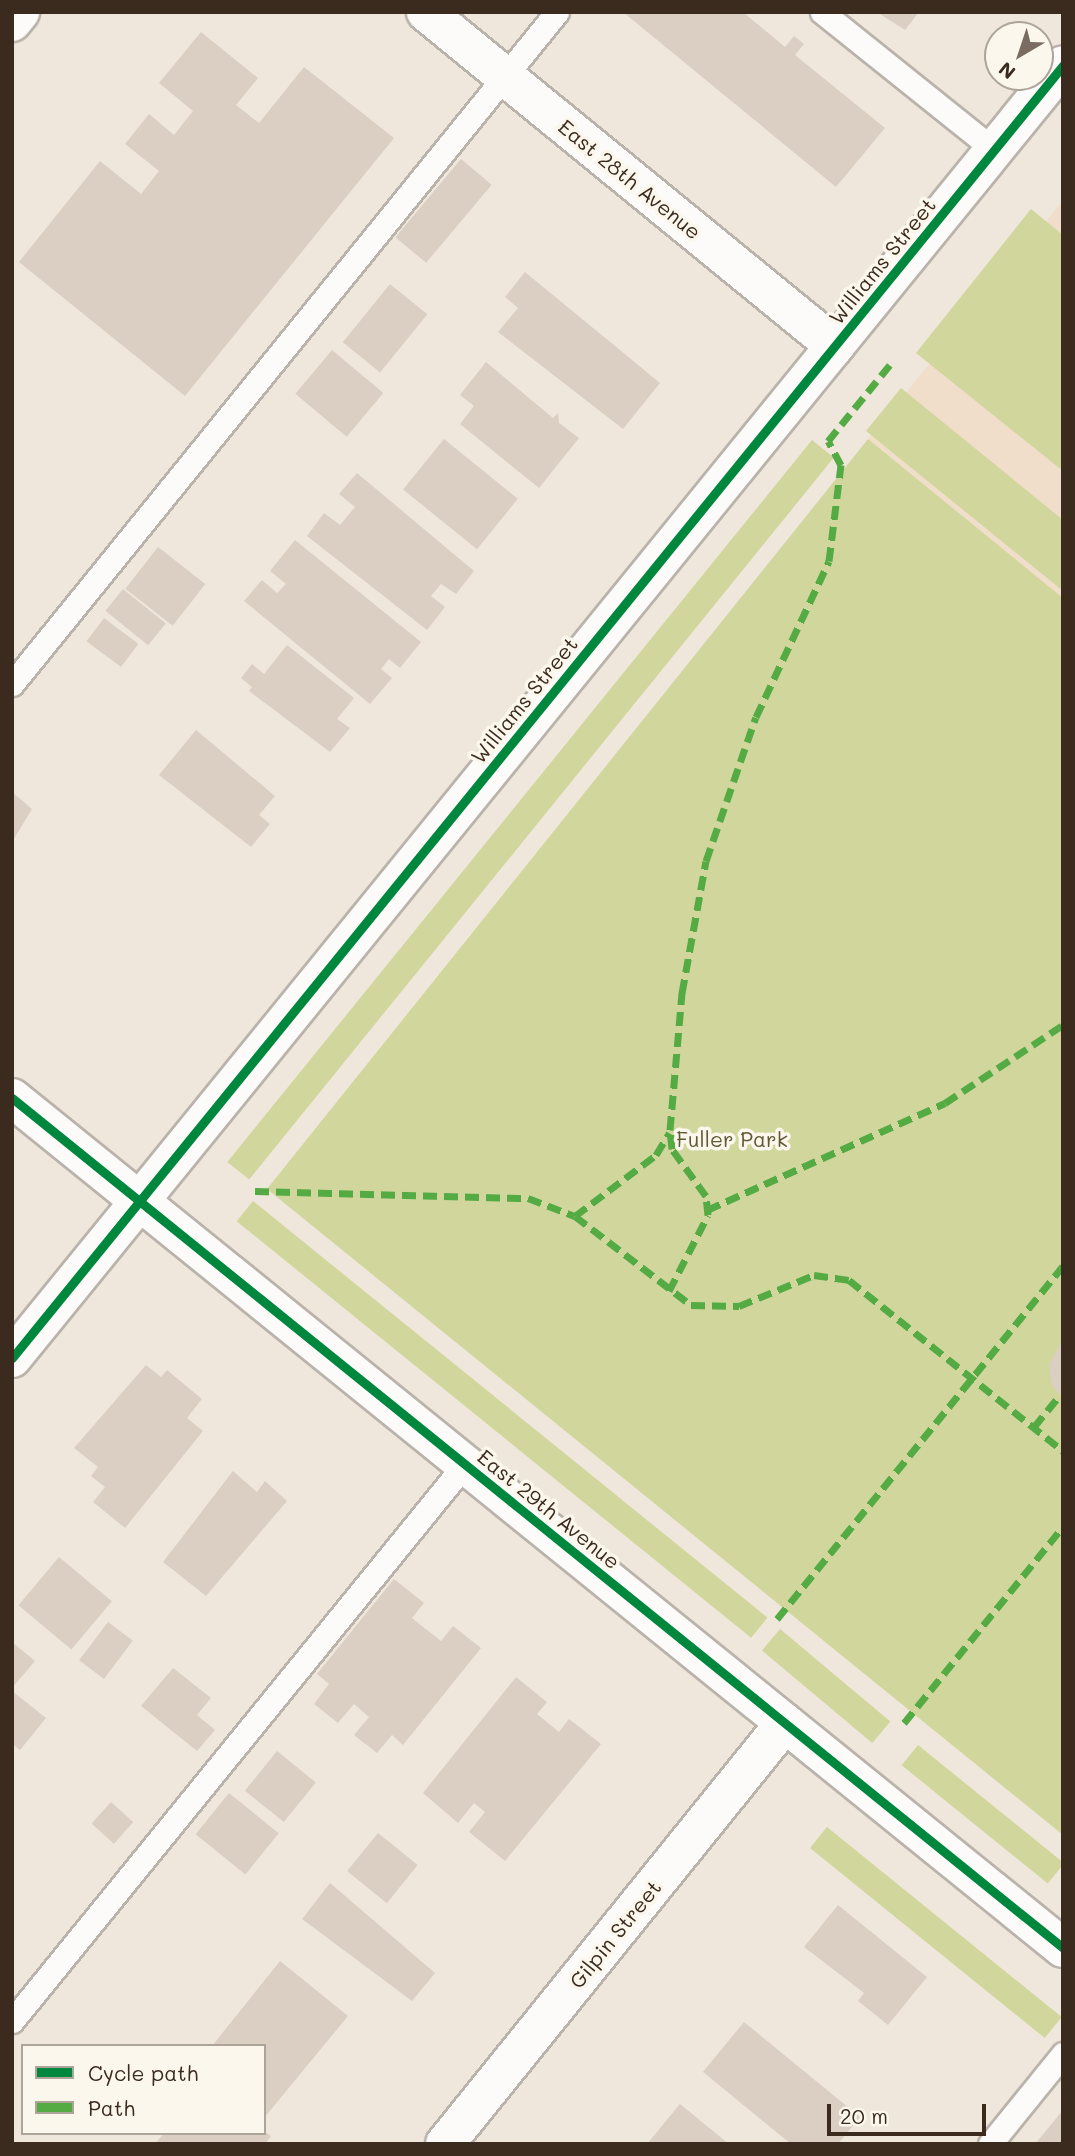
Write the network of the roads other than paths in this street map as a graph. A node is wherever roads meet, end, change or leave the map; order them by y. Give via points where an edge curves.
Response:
1 (20, 12) edge
2 (426, 12) edge
3 (556, 12) edge
4 (822, 12) edge
5 (12, 22) edge
6 (1063, 65) edge
7 (504, 77) junction
8 (994, 150) junction
9 (835, 346) junction
10 (12, 684) edge
11 (12, 1098) edge
12 (139, 1201) junction
13 (12, 1358) edge
14 (465, 1464) junction
15 (785, 1723) junction
16 (1063, 1948) edge
17 (12, 2021) edge
18 (1063, 2054) edge
19 (445, 2144) edge
20 (990, 2144) edge

1 - 5 street
2 - 7 street, East 28th Avenue
3 - 7 lane
4 - 8 lane
6 - 8 street, Williams Street
7 - 9 street, East 28th Avenue
7 - 10 lane
8 - 9 street, Williams Street
9 - 12 street, Williams Street
11 - 12 street, East 29th Avenue
12 - 13 street, Williams Street
12 - 14 street, East 29th Avenue
14 - 15 street, East 29th Avenue
14 - 17 lane
15 - 16 street, East 29th Avenue
15 - 19 street, Gilpin Street
18 - 20 lane

